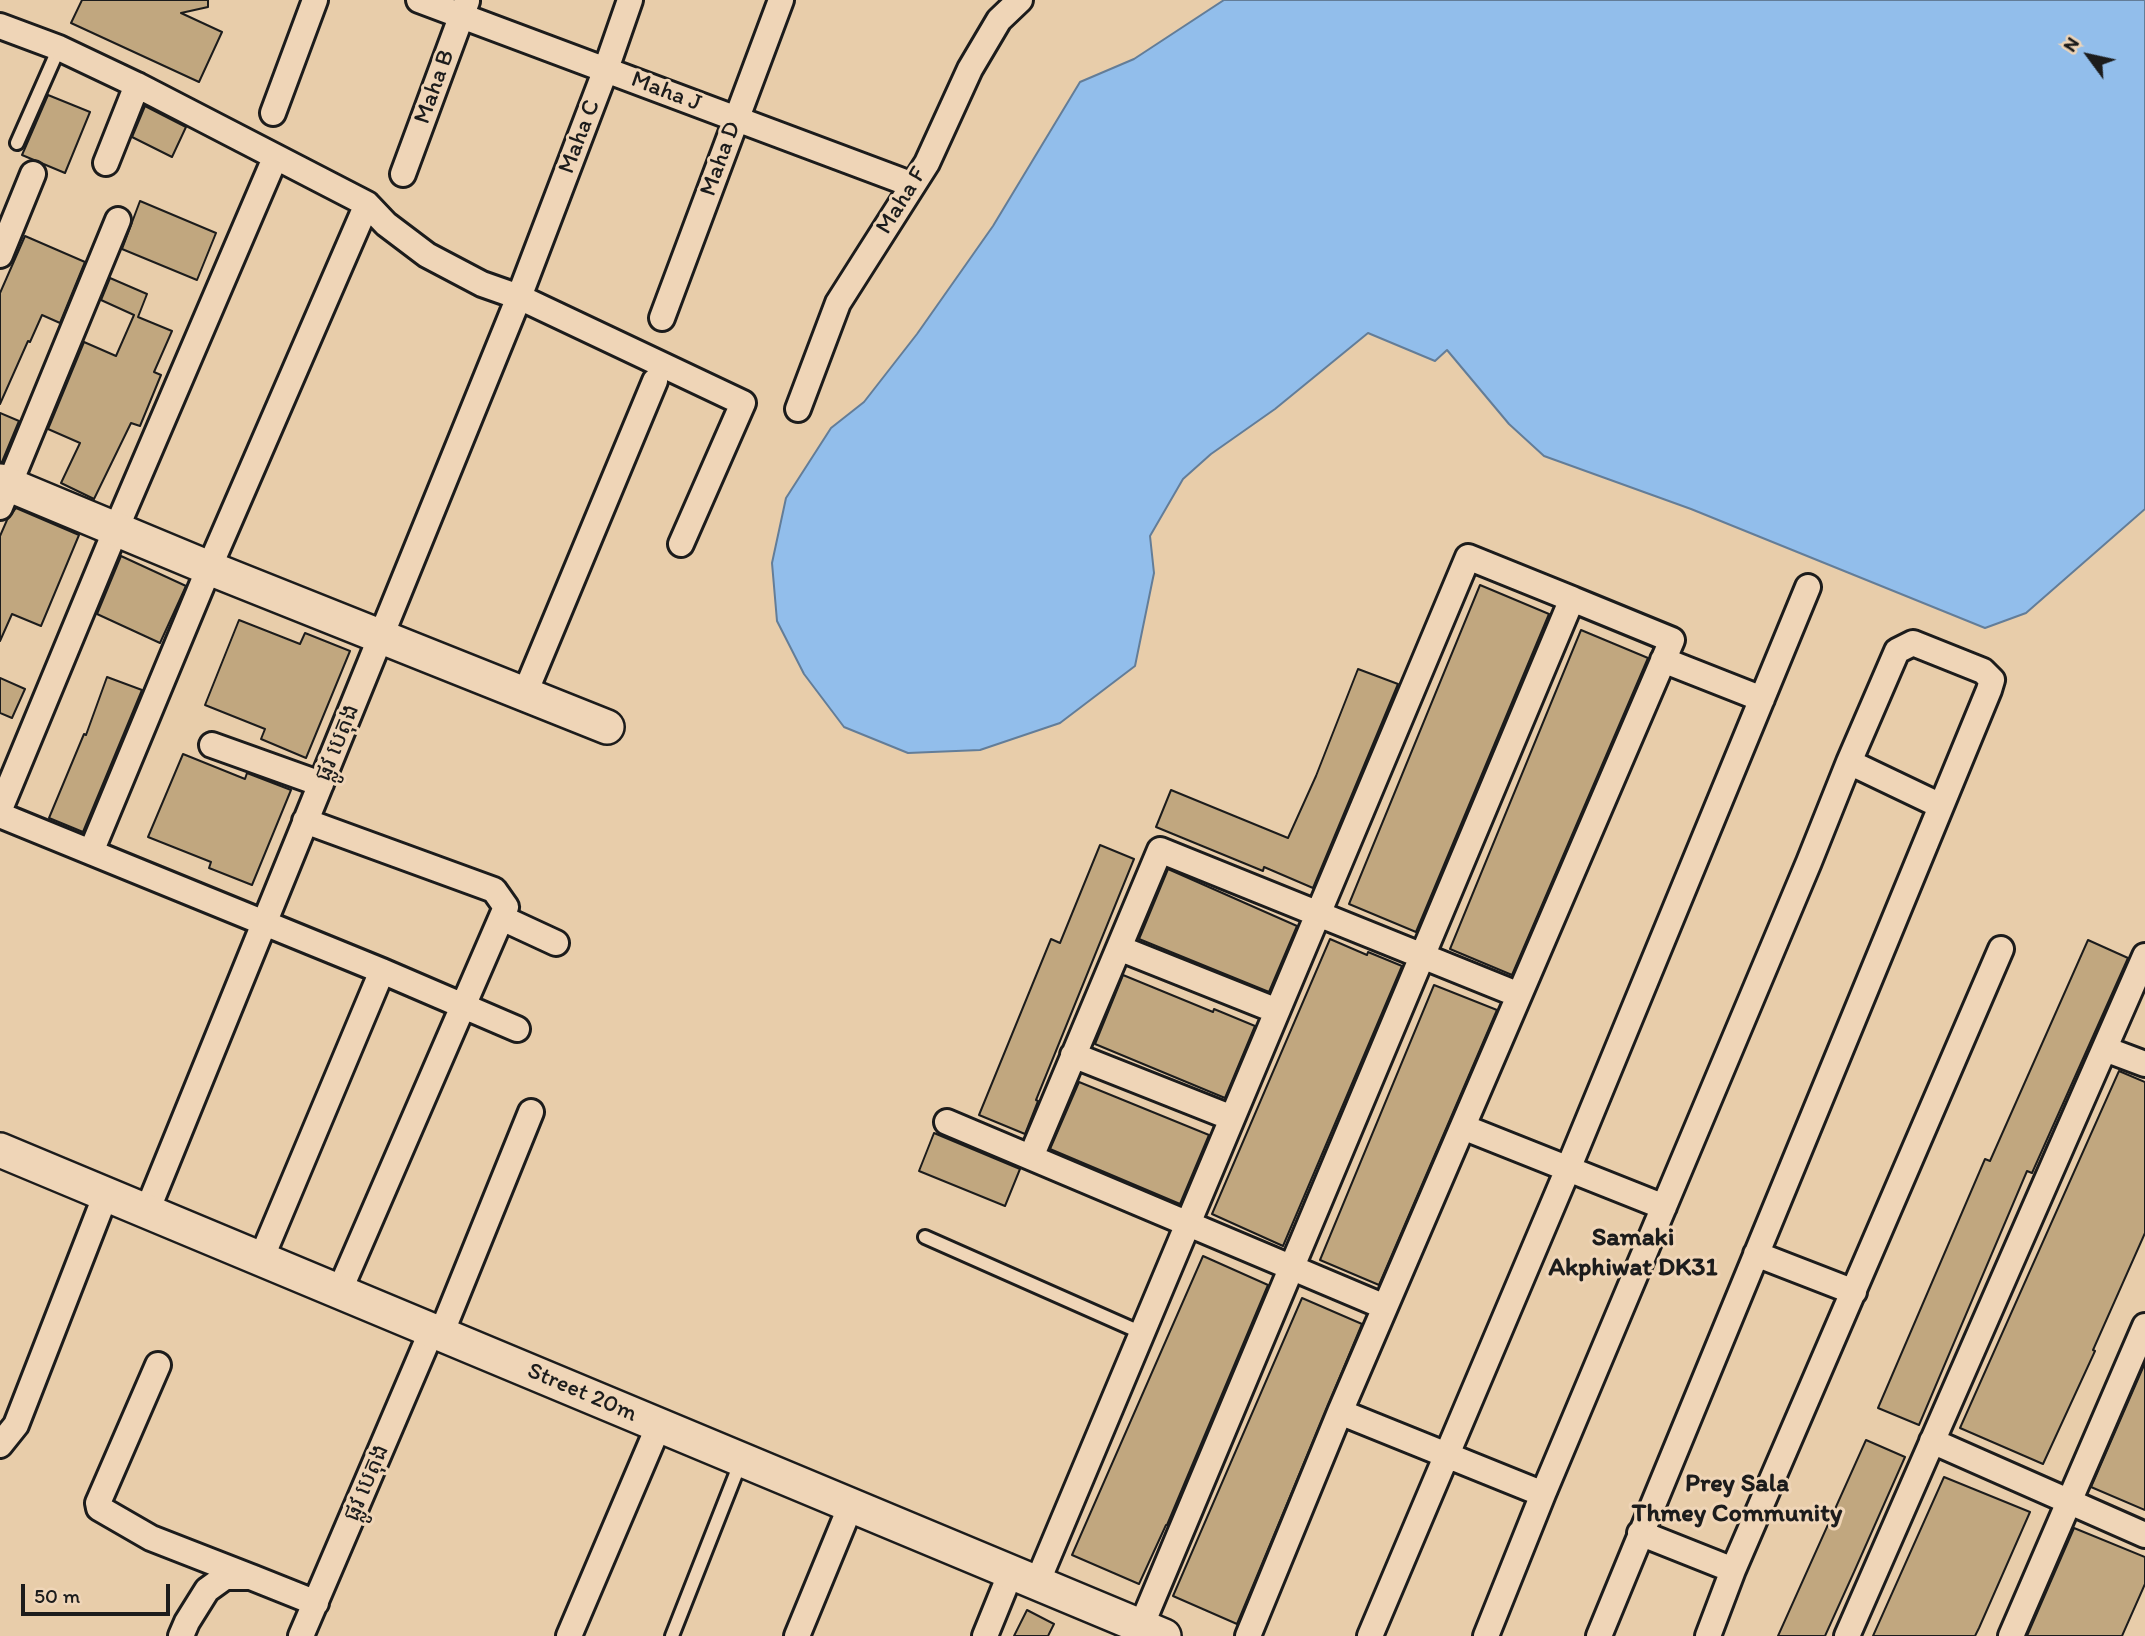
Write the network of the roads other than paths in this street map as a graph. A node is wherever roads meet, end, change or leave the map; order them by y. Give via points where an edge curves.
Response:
1 (315, 0) edge
2 (419, 0) edge
3 (630, 0) edge
4 (780, 0) edge
5 (1020, 0) edge
6 (465, 8) edge
7 (0, 26) edge
8 (59, 48) junction
9 (606, 69) junction
10 (136, 85) junction
11 (274, 113) dead end
12 (736, 119) junction
13 (17, 143) dead end
14 (275, 158) junction
15 (106, 163) dead end
16 (33, 174) dead end
17 (403, 174) dead end
18 (913, 185) junction
19 (367, 205) junction
20 (118, 220) dead end
21 (0, 255) edge
22 (528, 274) joint
23 (519, 297) junction
24 (662, 318) dead end
25 (655, 381) dead end
26 (798, 409) dead end
27 (3, 491) edge
28 (116, 529) junction
29 (681, 544) dead end
30 (209, 568) junction
31 (1808, 587) dead end
32 (1572, 599) junction
33 (381, 636) junction
34 (1663, 660) junction
35 (525, 693) junction
36 (1762, 699) junction
37 (607, 727) dead end
38 (212, 745) dead end
39 (1849, 762) junction
40 (321, 784) junction
41 (1941, 806) junction
42 (0, 809) edge
43 (0, 815) edge
44 (306, 821) junction
45 (91, 852) junction
46 (1318, 914) junction
47 (502, 918) junction
48 (264, 923) junction
49 (556, 943) dead end
50 (1119, 948) junction
51 (2001, 949) dead end
52 (1423, 956) junction
53 (2145, 956) edge
54 (382, 971) junction
55 (1519, 995) junction
56 (461, 1007) junction
57 (1277, 1011) junction
58 (517, 1030) dead end
59 (2105, 1049) junction
60 (1073, 1055) junction
61 (2145, 1064) edge
62 (531, 1112) dead end
63 (1232, 1118) junction
64 (947, 1122) dead end
65 (1463, 1127) junction
66 (0, 1150) edge
67 (1031, 1157) junction
68 (1568, 1169) junction
69 (106, 1194) junction
70 (1664, 1207) junction
71 (147, 1211) junction
72 (1188, 1224) junction
73 (925, 1237) dead end
74 (1756, 1254) junction
75 (261, 1259) junction
76 (1292, 1268) junction
77 (339, 1292) junction
78 (1854, 1292) junction
79 (1385, 1307) junction
80 (2145, 1326) edge
81 (436, 1332) junction
82 (1142, 1333) junction
83 (158, 1365) dead end
84 (1340, 1412) junction
85 (659, 1425) junction
86 (1932, 1441) junction
87 (0, 1445) edge
88 (1446, 1454) junction
89 (741, 1461) junction
90 (1543, 1494) junction
91 (2069, 1502) junction
92 (851, 1506) junction
93 (1640, 1533) junction
94 (2145, 1535) edge
95 (1734, 1570) junction
96 (251, 1577) junction
97 (1024, 1577) junction
98 (316, 1603) junction
99 (1148, 1633) edge
100 (181, 1636) edge
101 (301, 1636) edge
102 (569, 1636) edge
103 (672, 1636) edge
104 (797, 1636) edge
105 (985, 1636) edge
106 (1248, 1636) edge
107 (1370, 1636) edge
108 (1486, 1636) edge
109 (1599, 1636) edge
110 (1708, 1636) edge
111 (1847, 1636) edge
112 (2011, 1636) edge

1 - 11 street
2 - 6 street, Maha J
3 - 9 street, Maha C
4 - 12 street, Maha D
5 - 18 street, Maha F via 999,20 970,69
6 - 9 street, Maha J
6 - 17 street, Maha B
7 - 8 street
8 - 10 street
8 - 13 lane
9 - 12 street, Maha J
9 - 22 street, Maha C
10 - 14 street
10 - 15 street
12 - 18 street, Maha J
12 - 24 street, Maha D
14 - 19 street
14 - 28 street
16 - 21 street
18 - 26 street, Maha F via 838,303
19 - 23 street via 427,255 482,284
19 - 30 street
20 - 27 street
22 - 23 street, ផ្លូវ បេតុង
23 - 29 street via 743,403
23 - 33 street, ផ្លូវ បេតុង
25 - 35 street
27 - 28 street
28 - 30 street
28 - 42 street
30 - 33 street
30 - 45 street
31 - 36 street
32 - 34 street via 1672,640
32 - 46 street via 1468,557
32 - 52 street
33 - 35 street
33 - 40 street, ផ្លូវ បេតុង
34 - 36 street
34 - 55 street
35 - 37 street
36 - 68 street
38 - 40 street
39 - 41 street
39 - 41 street via 1897,651 1913,643 1983,671 1992,680 1989,690
39 - 70 street
40 - 44 street, ផ្លូវ បេតុង
41 - 74 street
43 - 45 street
44 - 47 street via 494,890 506,907
44 - 48 street, ផ្លូវ បេតុង
45 - 48 street
46 - 50 street via 1160,850
46 - 52 street
46 - 57 street
47 - 49 street
47 - 56 street
48 - 54 street
48 - 71 street, ផ្លូវ បេតុង
50 - 57 street
50 - 60 street
51 - 78 street
52 - 55 street
52 - 76 street
53 - 59 street
54 - 56 street
54 - 75 street
55 - 65 street
56 - 58 street
56 - 77 street
57 - 63 street
59 - 61 street
59 - 86 street
60 - 63 street
60 - 67 street
62 - 81 street, ផ្លូវ បេតុង
63 - 72 street
64 - 67 street
65 - 68 street
65 - 79 street
66 - 69 street, Street 20m
67 - 72 street
68 - 70 street
68 - 88 street
69 - 71 street, Street 20m
69 - 87 street via 16,1425
70 - 90 street
71 - 75 street, Street 20m
72 - 76 street
72 - 82 street
73 - 82 lane
74 - 78 street
74 - 93 street
75 - 77 street, Street 20m
76 - 79 street
76 - 99 street
77 - 81 street, Street 20m
78 - 95 street
79 - 84 street
80 - 91 street
81 - 85 street, Street 20m
81 - 98 street, ផ្លូវ បេតុង
82 - 97 street
83 - 96 street via 97,1503 99,1508 151,1538
84 - 88 street
84 - 106 street
85 - 89 street, Street 20m
85 - 102 street
86 - 91 street
86 - 111 street
88 - 90 street
88 - 107 street
89 - 92 street, Street 20m
89 - 103 lane
90 - 108 street
91 - 94 street
91 - 112 street
92 - 97 street, Street 20m
92 - 104 street
93 - 95 street
93 - 109 street
95 - 110 street
96 - 98 street
96 - 100 street via 225,1577 207,1590
97 - 99 street, Street 20m
97 - 105 street
98 - 101 street, ផ្លូវ បេតុង

